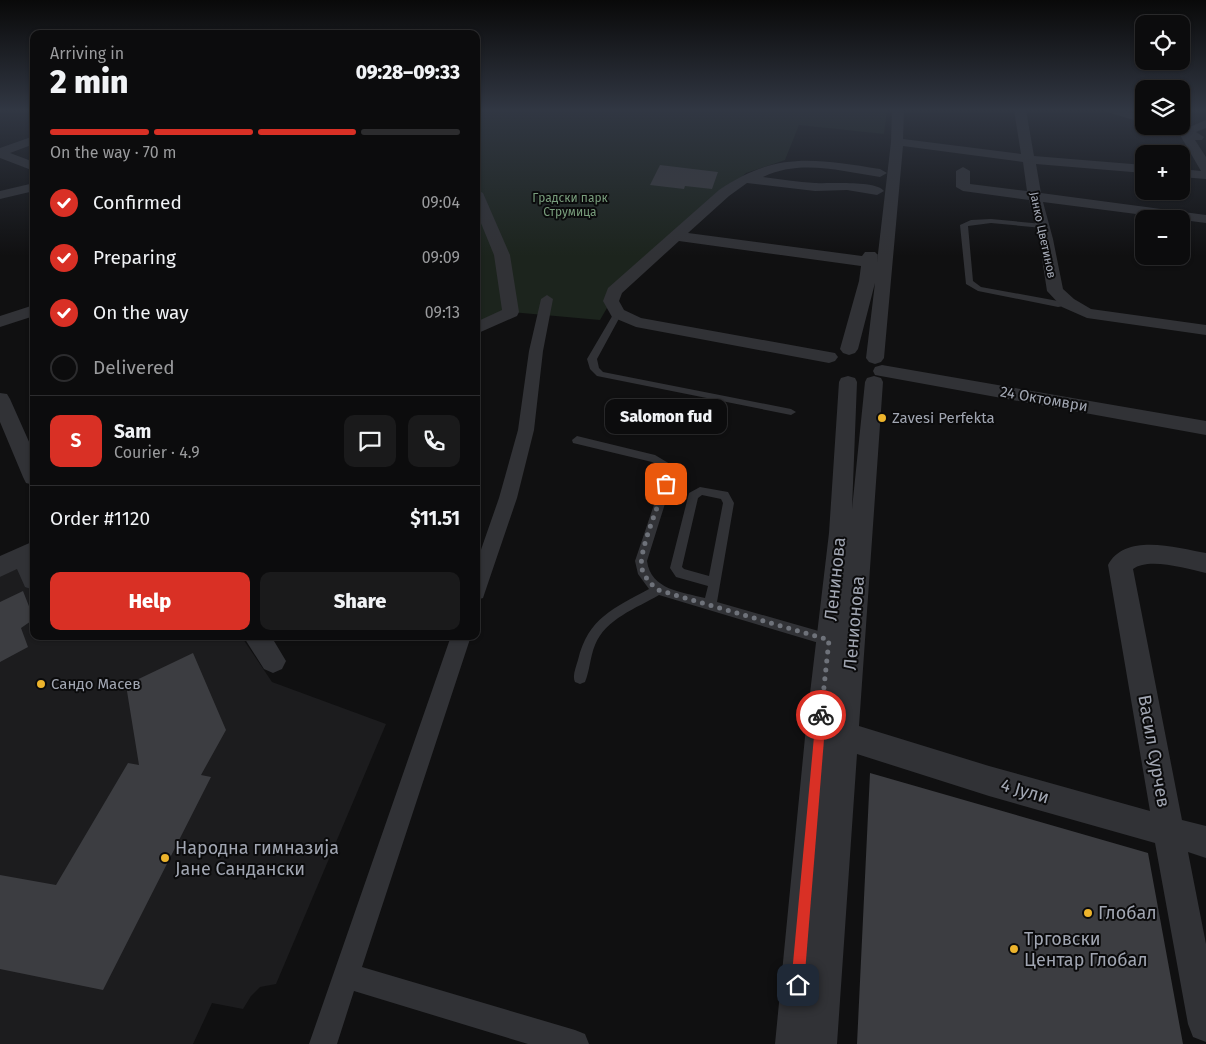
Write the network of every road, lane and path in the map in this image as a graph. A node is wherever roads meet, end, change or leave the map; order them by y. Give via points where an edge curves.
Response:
1 (15, 159) edge
2 (882, 159) edge
3 (895, 159) edge
4 (1028, 159) joint
5 (30, 165) edge
6 (1135, 169) edge
7 (963, 170) dead end
8 (880, 173) junction
9 (1190, 174) edge
10 (1206, 175) edge
11 (748, 176) junction
12 (30, 188) edge
13 (0, 195) edge
14 (1035, 196) junction
15 (480, 203) edge
16 (1206, 219) edge
17 (1042, 226) junction
18 (677, 236) junction
19 (871, 244) dead end
20 (869, 262) junction
21 (547, 299) dead end
22 (1068, 303) junction
23 (30, 311) edge
24 (618, 313) junction
25 (0, 322) edge
26 (480, 327) edge
27 (1206, 330) edge
28 (849, 349) junction
29 (829, 357) junction
30 (870, 373) junction
31 (0, 399) edge
32 (791, 412) dead end
33 (1206, 428) edge
34 (577, 440) dead end
35 (30, 468) edge
36 (29, 553) edge
37 (1206, 563) edge
38 (0, 567) edge
39 (480, 580) edge
40 (715, 583) junction
41 (658, 590) junction
42 (710, 606) junction
43 (259, 640) edge
44 (460, 640) edge
45 (829, 640) junction
46 (272, 661) dead end
47 (580, 678) dead end
48 (845, 736) junction
49 (1169, 832) junction
50 (1206, 842) edge
51 (348, 976) junction
52 (1206, 1024) edge
53 (323, 1044) edge
54 (575, 1044) edge
55 (793, 1044) edge
56 (820, 1044) edge

1 - 5 street
2 - 8 street
3 - 30 street, Ленионова
4 - 6 street
4 - 14 street, Јанко Цветинов
7 - 14 street via 963,187
8 - 11 street via 799,164 778,166
8 - 11 street via 877,196 846,186 815,188
9 - 10 street
11 - 18 street
12 - 13 street
14 - 16 street
14 - 17 street, Јанко Цветинов
15 - 26 street via 502,255 511,312
17 - 22 street, Јанко Цветинов via 1055,291
17 - 22 lane via 981,221 964,225 970,282 978,289 1058,304
18 - 20 street
18 - 24 street via 614,291 610,301
19 - 20 street
20 - 28 street
21 - 39 street via 536,351 526,430 508,498
22 - 27 street, Јанко Цветинов via 1087,313
23 - 25 street
24 - 29 street via 636,322
24 - 32 lane via 592,358 600,374
28 - 29 street
28 - 30 street, 24 Октомври via 858,350
29 - 30 street via 829,369 840,379
30 - 33 street, 24 Октомври
30 - 45 street, Ленинова via 840,533
30 - 48 street, Ленионова
31 - 35 street
34 - 41 lane via 655,460 668,468 669,475 641,561 648,582
36 - 38 street
37 - 49 street, Васил Сурчев via 1164,555 1134,555 1120,565
40 - 40 lane via 729,504 724,495 700,491 693,496 676,568
40 - 42 lane
41 - 42 lane
41 - 47 lane via 618,613 596,631
42 - 45 lane
43 - 46 street
44 - 51 street
45 - 55 street, Ленинова
48 - 49 street, 4 Јули
48 - 56 street, Ленионова
49 - 50 street, 4 Јули
49 - 52 street, Васил Сурчев
51 - 53 street
51 - 54 street

